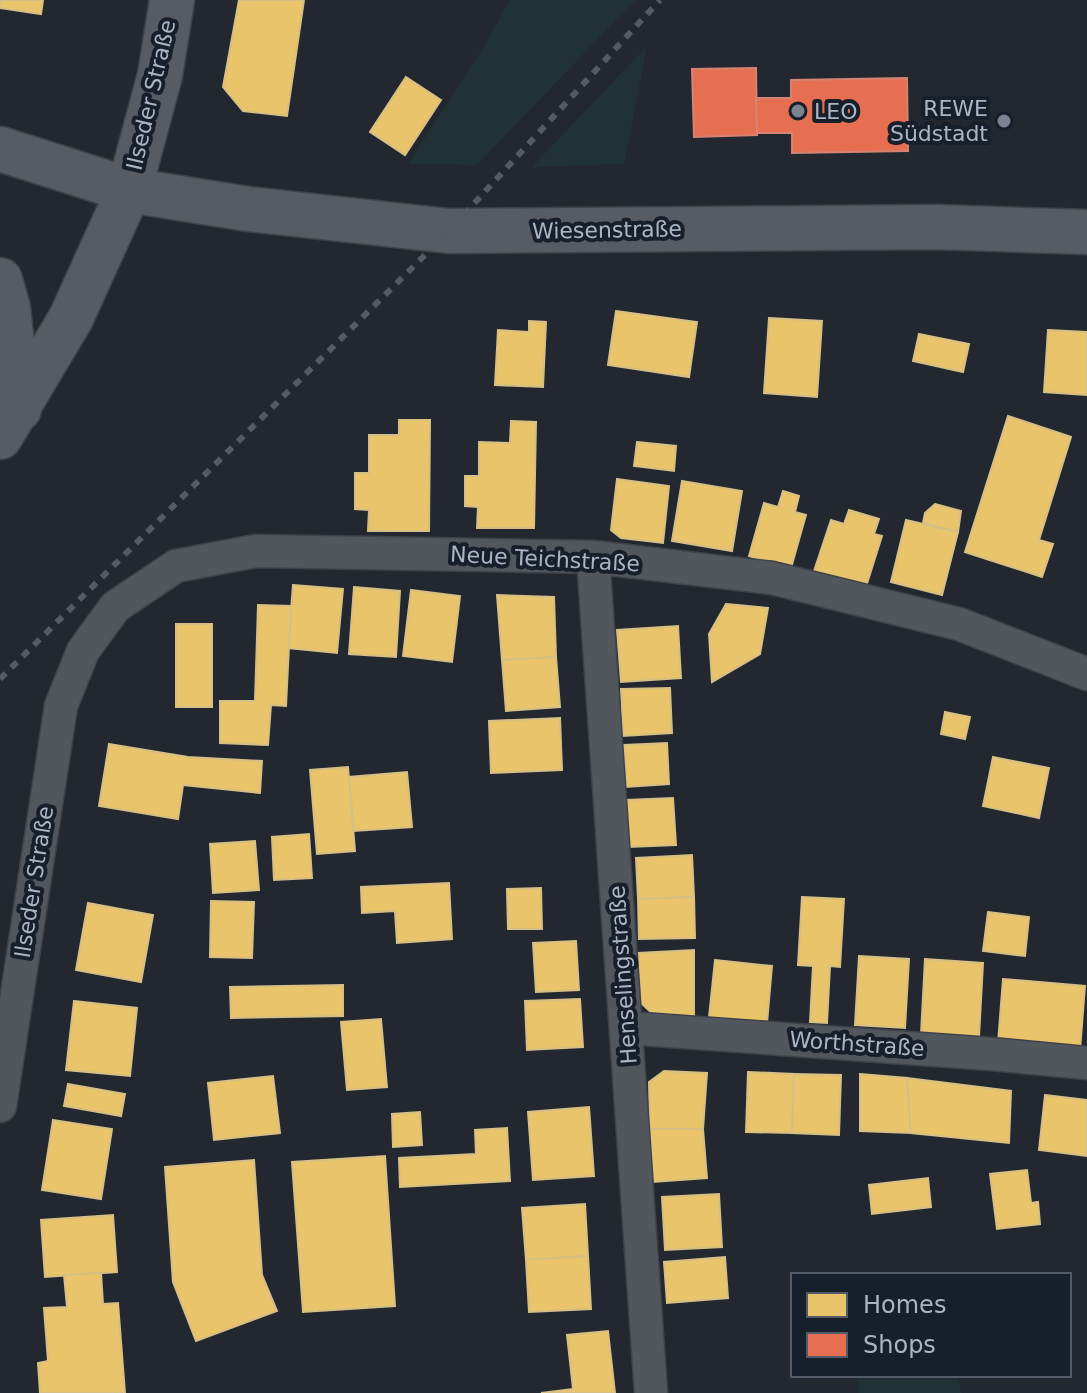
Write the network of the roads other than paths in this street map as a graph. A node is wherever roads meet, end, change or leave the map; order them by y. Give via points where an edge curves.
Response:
1 (172, 0) edge
2 (0, 149) edge
3 (129, 190) junction
4 (1087, 232) edge
5 (0, 280) edge
6 (9, 423) edge
7 (593, 557) junction
8 (1087, 674) edge
9 (61, 706) joint
10 (627, 1028) junction
11 (1087, 1063) edge
12 (0, 1106) edge
13 (651, 1393) edge

1 - 3 street, Ilseder Straße via 160,75
2 - 3 street, Wiesenstraße
3 - 4 street, Wiesenstraße via 449,231 936,227
3 - 6 street, Ilseder Straße via 71,318
5 - 6 street via 8,308
7 - 8 street, Neue Teichstraße via 772,578 959,624
7 - 9 street, Neue Teichstraße via 256,551 176,566 115,607 83,651
7 - 10 street, Henselingstraße
9 - 12 street, Ilseder Straße
10 - 11 street, Worthstraße
10 - 13 street, Henselingstraße

